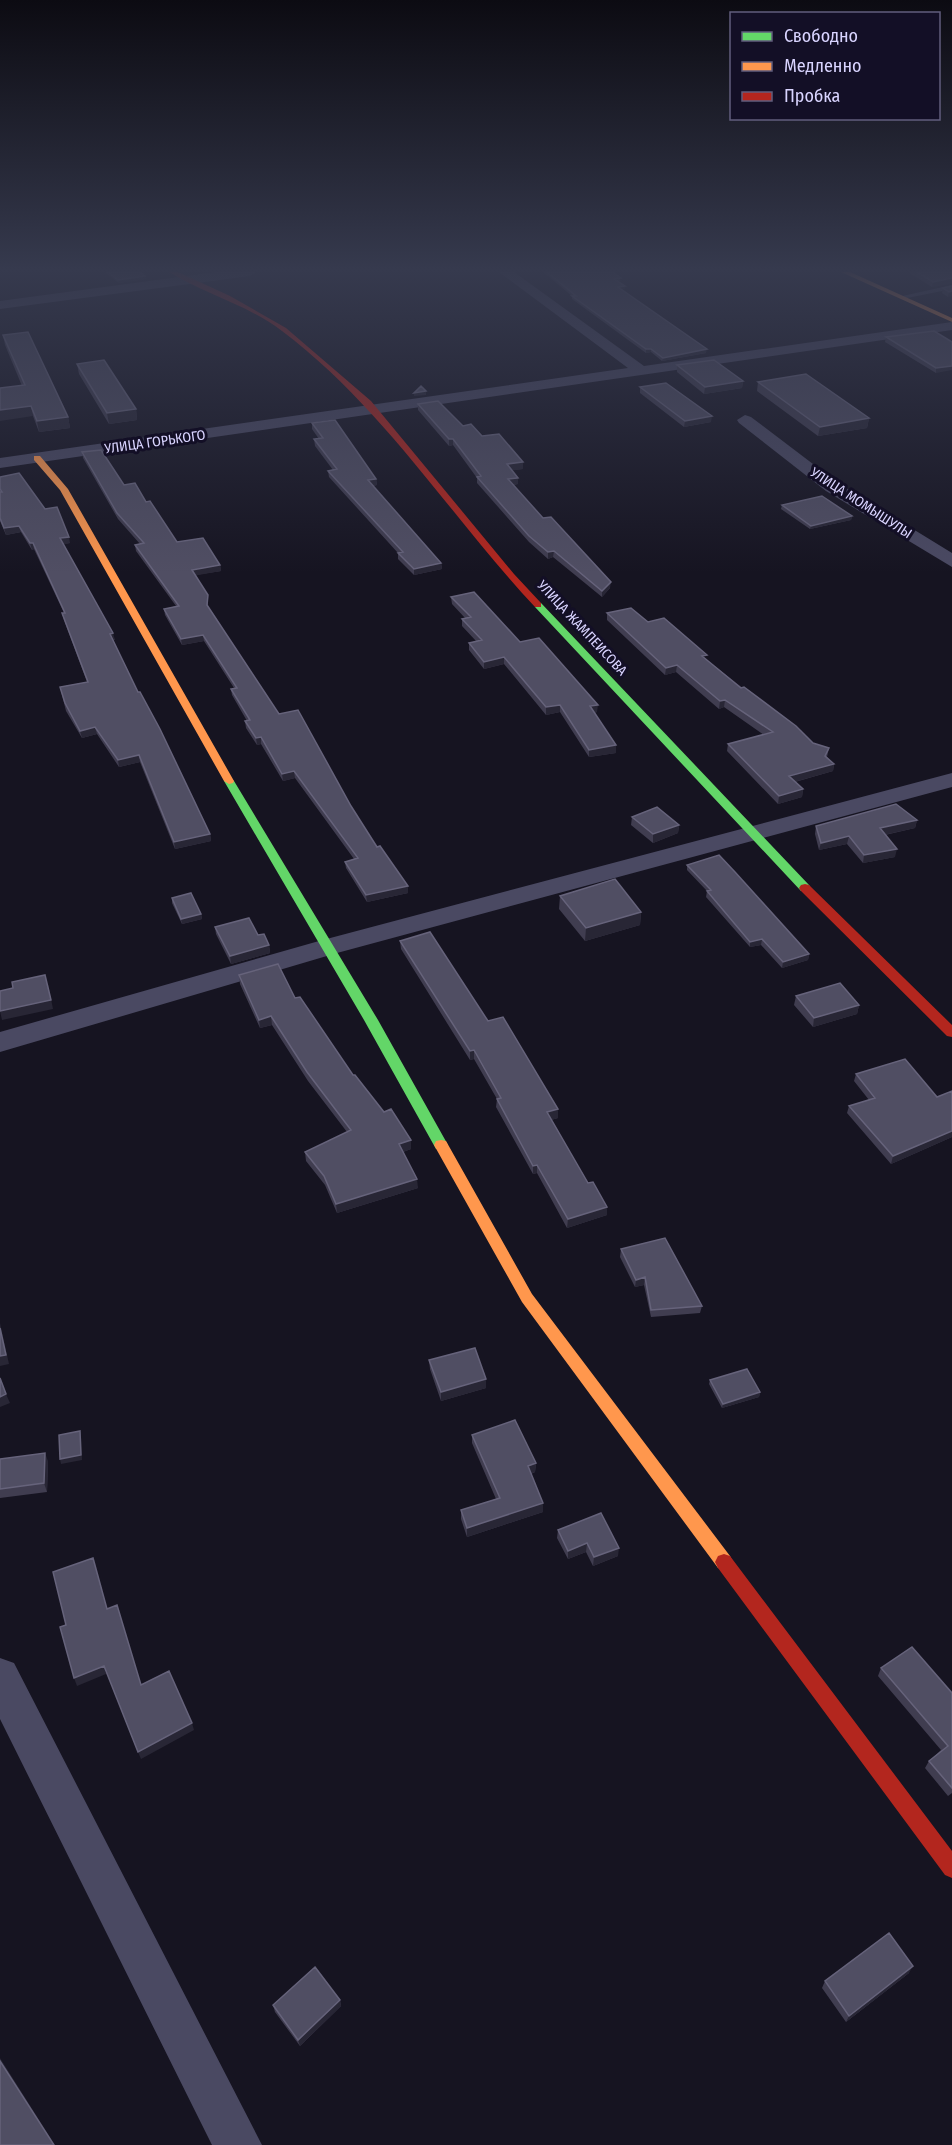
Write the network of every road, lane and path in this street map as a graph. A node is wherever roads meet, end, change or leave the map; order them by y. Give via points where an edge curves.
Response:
1 (331, 372) edge
2 (635, 372) edge
3 (374, 411) junction
4 (745, 420) dead end
5 (37, 458) junction
6 (0, 463) edge
7 (952, 561) edge
8 (952, 780) edge
9 (754, 835) junction
10 (328, 947) junction
11 (952, 1033) edge
12 (0, 1042) edge
13 (0, 1677) edge
14 (952, 1868) edge
15 (238, 2145) edge

1 - 3 street, УЛИЦА ЖАМПЕИСОВА
2 - 3 street, УЛИЦА ГОРЬКОГО
3 - 5 street, УЛИЦА ГОРЬКОГО
3 - 9 street, УЛИЦА ЖАМПЕИСОВА via 510,576
4 - 7 street, УЛИЦА МОМЫШУЛЫ via 832,487
5 - 6 street, УЛИЦА ГОРЬКОГО
5 - 10 street via 64,489 187,710
8 - 9 street
9 - 10 street
9 - 11 street, УЛИЦА ЖАМПЕИСОВА
10 - 12 street
10 - 14 street via 527,1298
13 - 15 street

